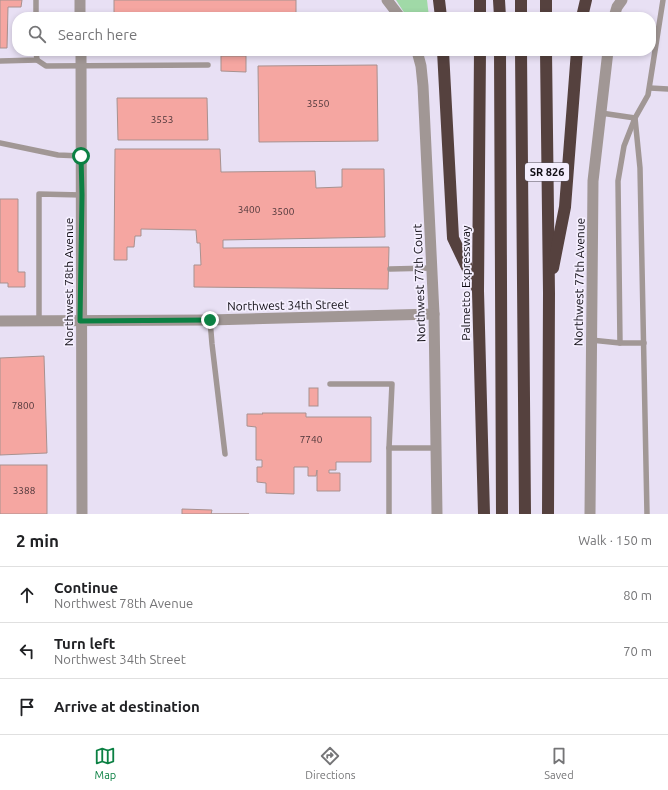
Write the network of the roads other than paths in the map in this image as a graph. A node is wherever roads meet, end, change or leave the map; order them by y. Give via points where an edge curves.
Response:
1 (36, 0) edge
2 (80, 0) edge
3 (388, 0) edge
4 (439, 0) edge
5 (480, 0) edge
6 (500, 0) edge
7 (521, 0) edge
8 (546, 0) edge
9 (586, 0) edge
10 (622, 0) edge
11 (663, 0) edge
12 (36, 12) edge
13 (80, 12) edge
14 (396, 12) edge
15 (440, 12) edge
16 (480, 12) edge
17 (500, 12) edge
18 (521, 12) edge
19 (546, 12) edge
20 (583, 12) edge
21 (616, 12) edge
22 (656, 47) edge
23 (36, 56) edge
24 (81, 56) edge
25 (418, 56) edge
26 (443, 56) edge
27 (480, 56) edge
28 (500, 56) edge
29 (521, 56) edge
30 (546, 56) edge
31 (576, 56) edge
32 (607, 56) edge
33 (655, 56) edge
34 (36, 60) junction
35 (0, 61) edge
36 (208, 65) dead end
37 (81, 66) junction
38 (650, 88) junction
39 (668, 89) edge
40 (600, 113) junction
41 (635, 118) junction
42 (0, 143) edge
43 (81, 156) junction
44 (82, 195) junction
45 (432, 268) junction
46 (390, 269) dead end
47 (478, 291) junction
48 (549, 293) junction
49 (434, 314) junction
50 (210, 320) junction
51 (0, 321) edge
52 (39, 321) junction
53 (80, 321) junction
54 (591, 340) junction
55 (620, 343) junction
56 (644, 343) junction
57 (330, 384) dead end
58 (389, 448) junction
59 (436, 448) junction
60 (224, 454) dead end
61 (82, 514) edge
62 (389, 514) edge
63 (437, 514) edge
64 (484, 514) edge
65 (502, 514) edge
66 (525, 514) edge
67 (548, 514) edge
68 (590, 514) edge
69 (647, 514) edge

1 - 12 lane
2 - 13 street
3 - 14 street
4 - 15 highway
5 - 16 highway
6 - 17 highway
7 - 18 highway
8 - 19 highway
9 - 20 highway
10 - 21 street
11 - 22 lane
23 - 34 lane
24 - 37 street, Northwest 78th Avenue
25 - 45 street, Northwest 77th Court via 423,86
26 - 47 highway via 453,238
27 - 47 highway, Palmetto Expressway
28 - 65 highway
29 - 66 highway
30 - 48 highway, SR 826
31 - 48 highway via 565,207
32 - 40 street, Northwest 77th Avenue
33 - 38 lane
34 - 35 lane
34 - 37 lane via 46,66
36 - 37 lane
37 - 43 street, Northwest 78th Avenue
38 - 39 lane
38 - 41 lane
40 - 41 lane
40 - 54 street, Northwest 77th Avenue via 593,181
41 - 55 lane via 624,146 618,181
41 - 56 lane via 640,168
42 - 43 lane via 58,155
43 - 44 street, Northwest 78th Avenue
44 - 52 lane via 39,194
44 - 53 street, Northwest 78th Avenue
45 - 46 lane
45 - 49 street, Northwest 77th Court
47 - 64 highway, Palmetto Expressway
48 - 67 highway, SR 826
49 - 50 street, Northwest 34th Street
49 - 59 street, Northwest 77th Court
50 - 53 street, Northwest 34th Street
50 - 60 lane
51 - 52 street, Northwest 34th Street
52 - 53 street, Northwest 34th Street
53 - 61 street, Northwest 78th Avenue
54 - 55 lane
54 - 68 street, Northwest 77th Avenue
55 - 56 lane
56 - 69 lane
57 - 58 lane via 392,384
58 - 59 lane
58 - 62 lane
59 - 63 street, Northwest 77th Court

